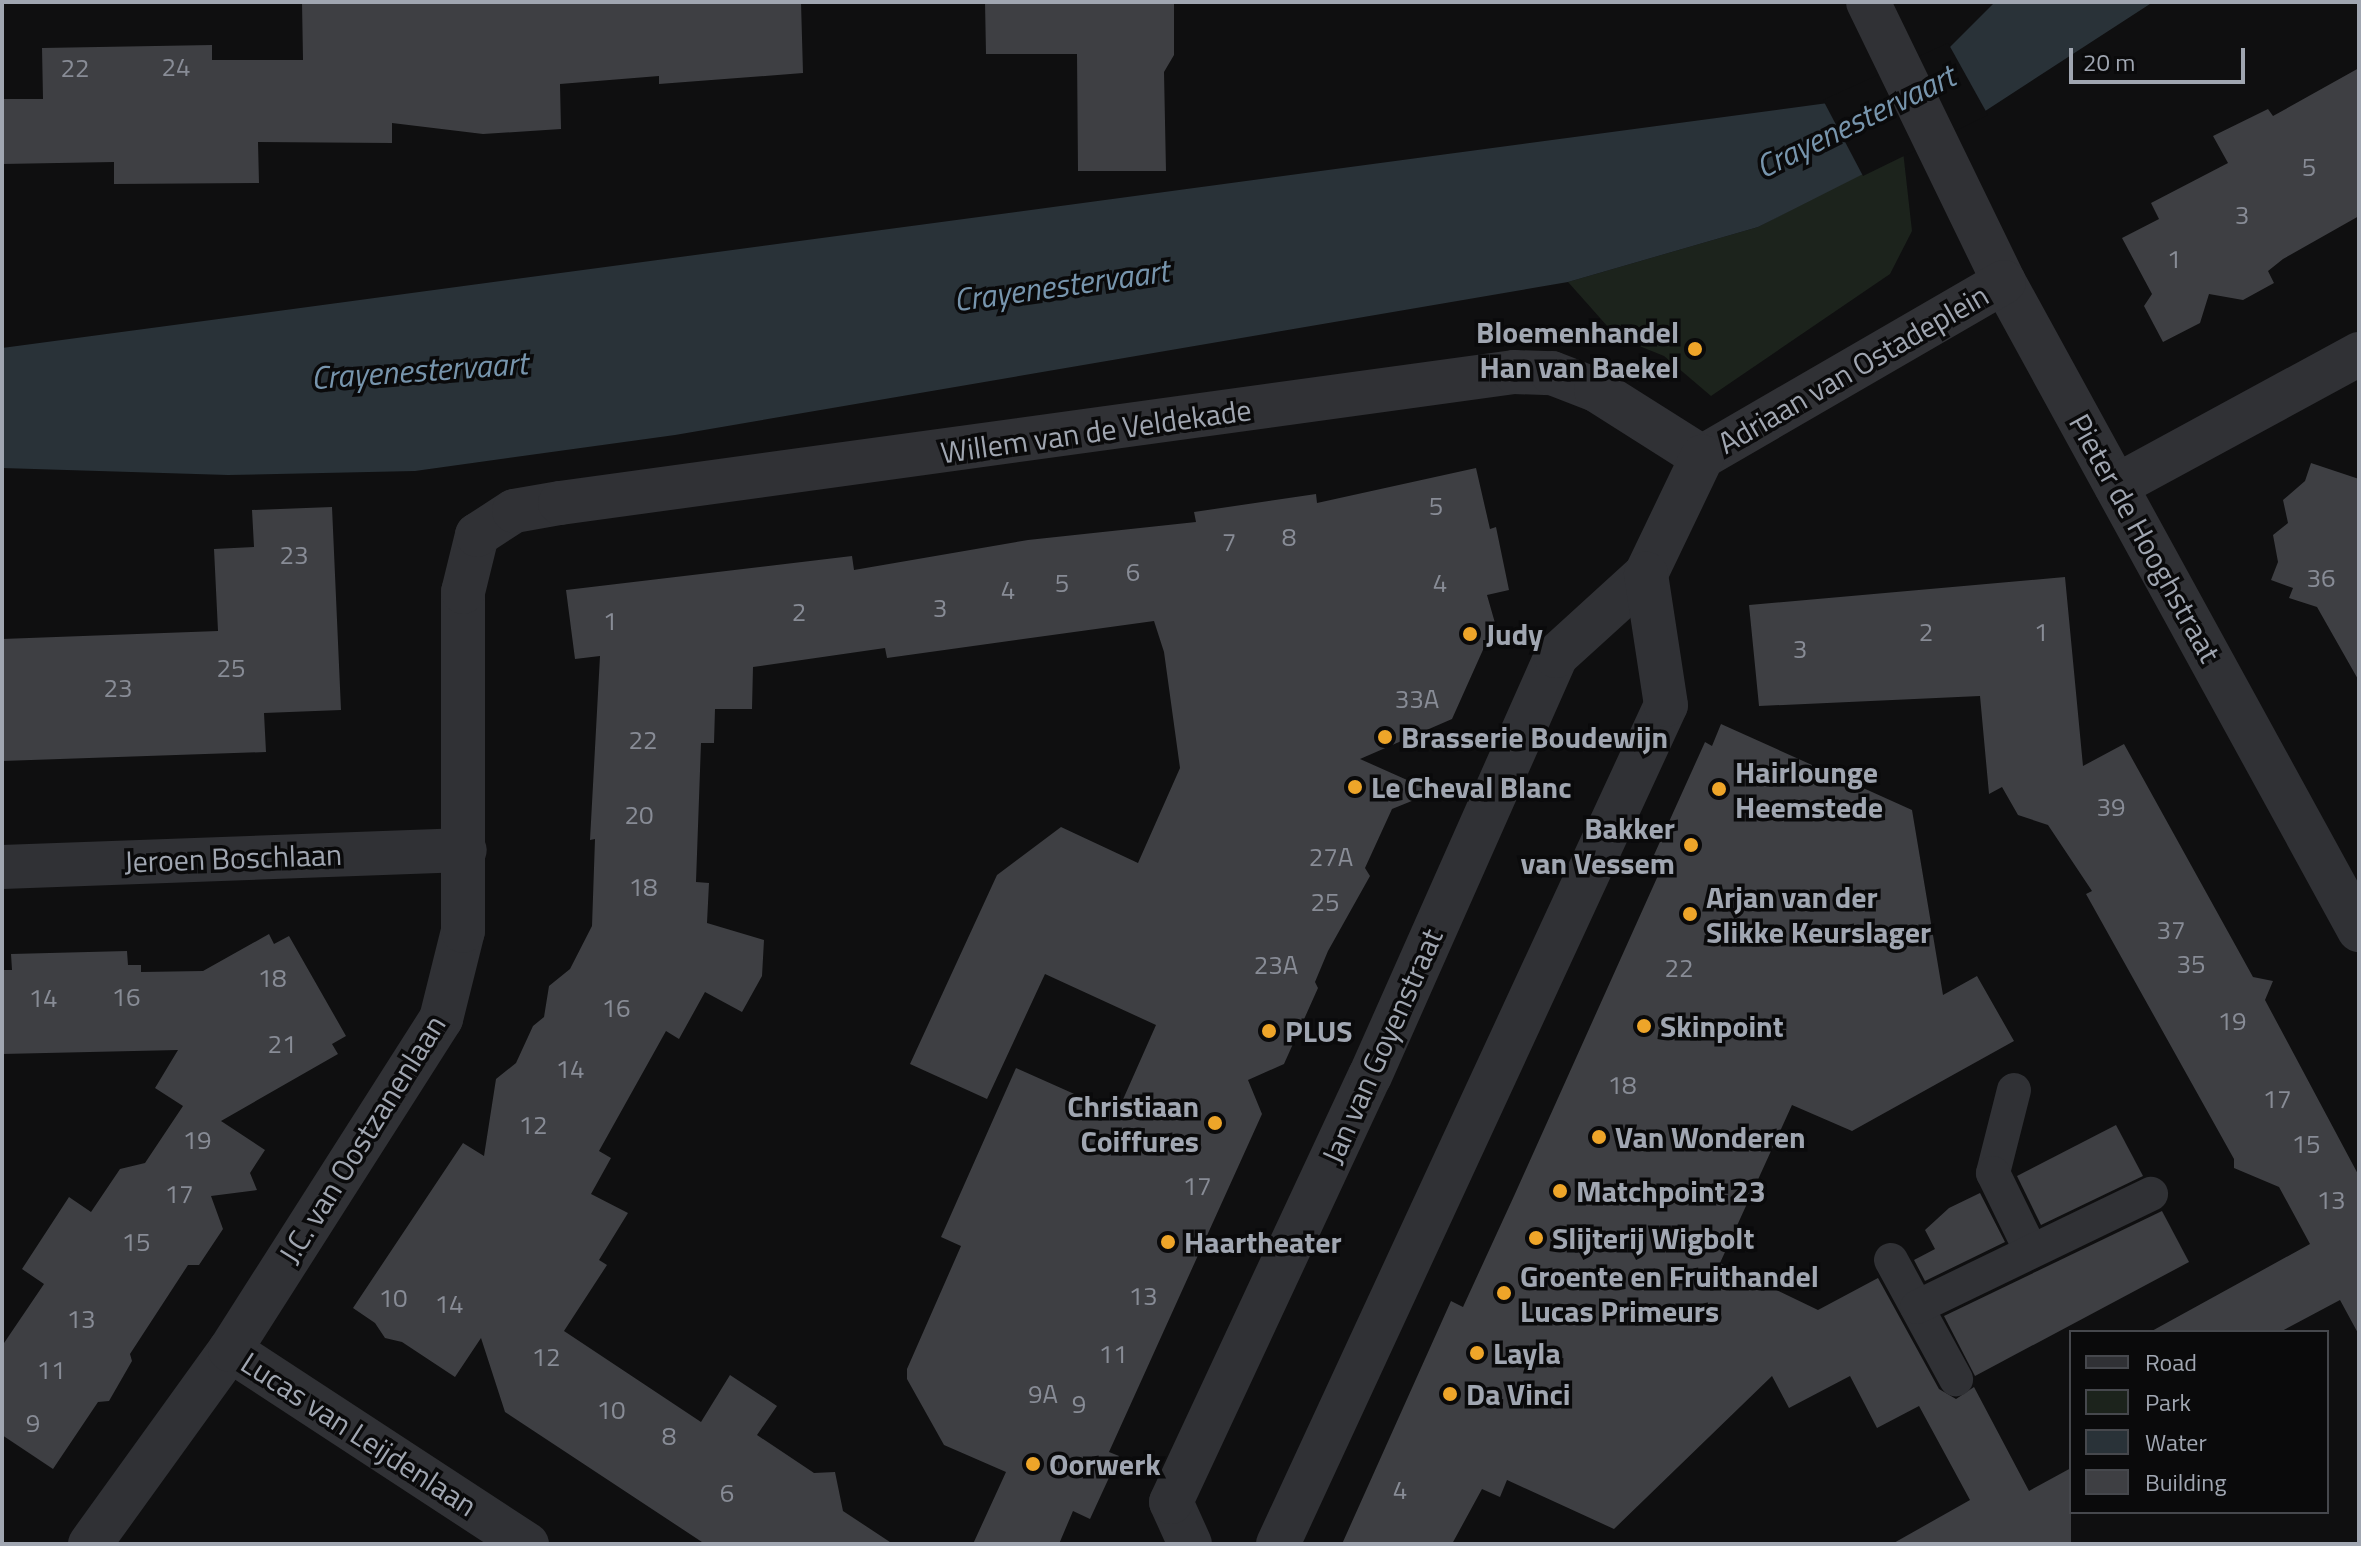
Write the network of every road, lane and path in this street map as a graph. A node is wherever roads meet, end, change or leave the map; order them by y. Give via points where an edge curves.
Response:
1 (1868, 2) edge
2 (2004, 282) junction
3 (2359, 354) edge
4 (1702, 457) junction
5 (2116, 486) junction
6 (477, 535) joint
7 (1646, 574) junction
8 (465, 850) junction
9 (2, 867) edge
10 (2359, 930) edge
11 (2014, 1090) dead end
12 (2151, 1194) dead end
13 (2031, 1251) junction
14 (1891, 1260) dead end
15 (1917, 1307) junction
16 (230, 1350) junction
17 (1956, 1379) dead end
18 (90, 1544) edge
19 (527, 1544) edge
20 (1190, 1544) edge
21 (1278, 1544) edge

1 - 2 street, Pieter de Hooghstraat
2 - 4 street, Adriaan van Ostadeplein
2 - 5 street, Pieter de Hooghstraat
3 - 5 street
4 - 6 street, Willem van de Veldekade via 1596,390 1552,373 1514,372 560,503 514,511
4 - 7 street, Jan van Goyenstraat
5 - 10 street, Pieter de Hooghstraat
6 - 8 street, J.C. van Oostzanenlaan via 463,592
7 - 20 street, Jan van Goyenstraat via 1556,656 1370,1076 1171,1502
7 - 21 street via 1666,705
8 - 9 street, Jeroen Boschlaan
8 - 16 street, J.C. van Oostzanenlaan via 463,931 441,1019
11 - 13 lane via 1993,1173
12 - 13 lane
13 - 15 lane
14 - 15 lane
15 - 17 lane
16 - 18 street, J.C. van Oostzanenlaan
16 - 19 street, Lucas van Leijdenlaan

